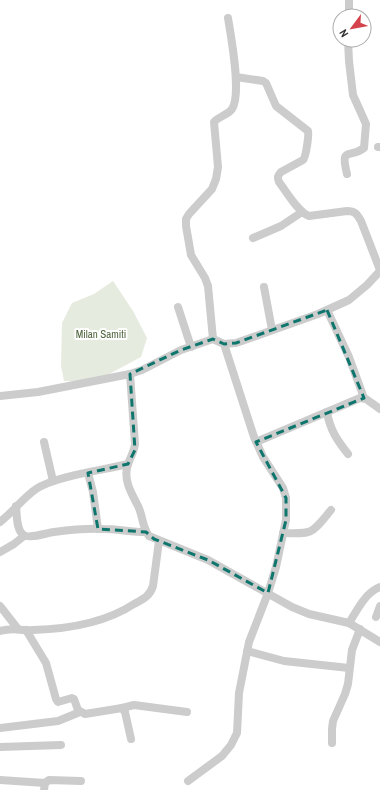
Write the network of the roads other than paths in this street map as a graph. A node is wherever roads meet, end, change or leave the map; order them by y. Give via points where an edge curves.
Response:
1 (228, 18) dead end
2 (348, 48) edge
3 (236, 77) junction
4 (347, 174) dead end
5 (302, 212) junction
6 (253, 238) dead end
7 (380, 271) edge
8 (264, 287) dead end
9 (178, 307) dead end
10 (327, 310) junction
11 (272, 330) junction
12 (213, 339) junction
13 (224, 344) junction
14 (191, 347) junction
15 (130, 374) junction
16 (0, 396) edge
17 (364, 398) junction
18 (380, 409) edge
19 (327, 412) junction
20 (44, 442) dead end
21 (256, 442) junction
22 (348, 454) dead end
23 (128, 464) junction
24 (88, 473) junction
25 (53, 482) junction
26 (16, 506) junction
27 (331, 510) dead end
28 (0, 522) edge
29 (98, 528) junction
30 (146, 532) junction
31 (283, 533) junction
32 (24, 536) junction
33 (159, 541) junction
34 (0, 552) edge
35 (380, 587) edge
36 (268, 593) junction
37 (0, 606) edge
38 (380, 606) edge
39 (376, 617) dead end
40 (349, 623) junction
41 (22, 629) junction
42 (360, 629) junction
43 (0, 631) edge
44 (380, 642) edge
45 (247, 651) junction
46 (349, 668) junction
47 (122, 708) junction
48 (80, 712) junction
49 (187, 712) dead end
50 (0, 728) edge
51 (131, 739) dead end
52 (332, 743) dead end
53 (61, 744) dead end
54 (0, 747) edge
55 (0, 780) edge
56 (81, 781) dead end
57 (188, 781) dead end
58 (45, 786) edge

1 - 3 street
2 - 4 street via 353,95 366,124 364,148 344,158
3 - 5 street via 266,83 276,106 308,131 306,158 278,175 279,182
3 - 12 street via 232,110 214,122 218,167 216,179 212,189 186,220 191,255 206,278 208,286
5 - 6 street via 282,226
5 - 7 street via 309,216 347,211 356,213
7 - 10 street via 349,300
8 - 11 street
9 - 14 street
10 - 11 street
10 - 17 street via 349,357
11 - 13 street via 236,343
12 - 13 street
12 - 14 street
13 - 21 street
14 - 15 street
15 - 16 street via 38,392
15 - 23 street via 135,444
17 - 18 street
17 - 19 street
19 - 21 street
19 - 22 street via 333,432
20 - 25 street
21 - 31 street via 283,488 286,498
23 - 24 street
23 - 30 street via 130,491
24 - 25 street
24 - 29 street
25 - 26 street via 36,489
26 - 28 street
26 - 32 street via 20,531
27 - 31 street via 310,533
29 - 30 street
29 - 32 street
30 - 33 street
31 - 36 street
32 - 34 street
33 - 36 street via 208,560
33 - 41 street via 153,586 148,596 104,619 67,627
35 - 40 street via 367,596
36 - 40 street via 309,614
36 - 45 street via 248,642
37 - 41 street
38 - 39 street
40 - 42 street
41 - 43 street
41 - 48 street via 46,663 58,702 72,698
42 - 44 street
42 - 46 street
45 - 46 street via 284,661
45 - 57 street via 234,740 222,756
46 - 52 street via 345,694 334,721
47 - 48 street via 85,714
47 - 49 street via 134,705
47 - 51 street
48 - 50 street via 58,721
53 - 54 street
55 - 58 street
56 - 58 street via 48,780

